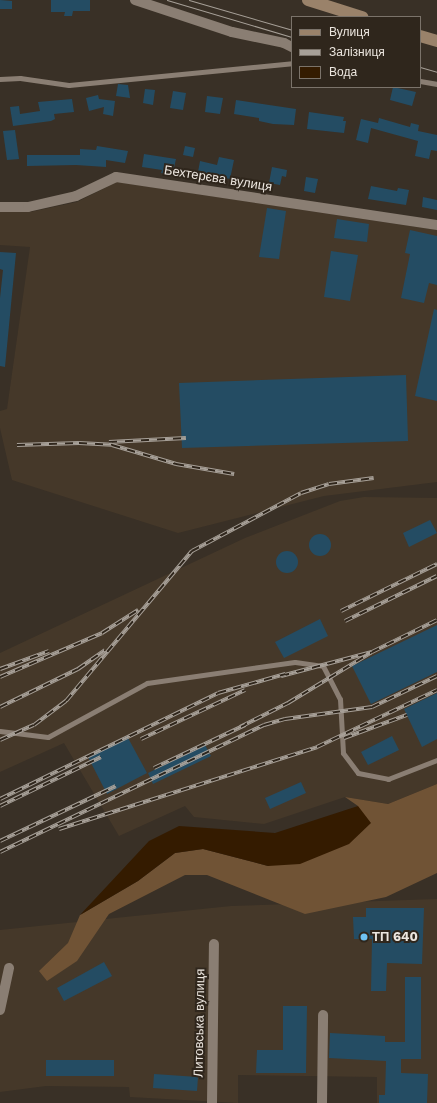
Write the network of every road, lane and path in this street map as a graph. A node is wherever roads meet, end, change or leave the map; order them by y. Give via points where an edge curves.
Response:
1 (135, 0) edge
2 (308, 0) edge
3 (359, 16) edge
4 (421, 36) edge
5 (437, 41) edge
6 (291, 46) edge
7 (291, 63) edge
8 (0, 79) edge
9 (421, 81) edge
10 (437, 84) edge
11 (0, 207) edge
12 (437, 225) edge
13 (0, 731) edge
14 (437, 760) edge
15 (214, 944) dead end
16 (9, 968) dead end
17 (0, 1010) edge
18 (323, 1015) dead end
19 (212, 1103) edge
20 (322, 1103) edge

1 - 6 street via 232,32
2 - 3 main road
4 - 5 main road
7 - 8 lane via 68,85 20,78
9 - 10 lane
11 - 12 street, Бехтерєва вулиця via 28,207 76,196 116,177
13 - 14 lane via 48,737 147,683 295,662 323,666 340,699 344,753 358,773 388,779
15 - 19 street, Литовська вулиця
16 - 17 street
18 - 20 street

